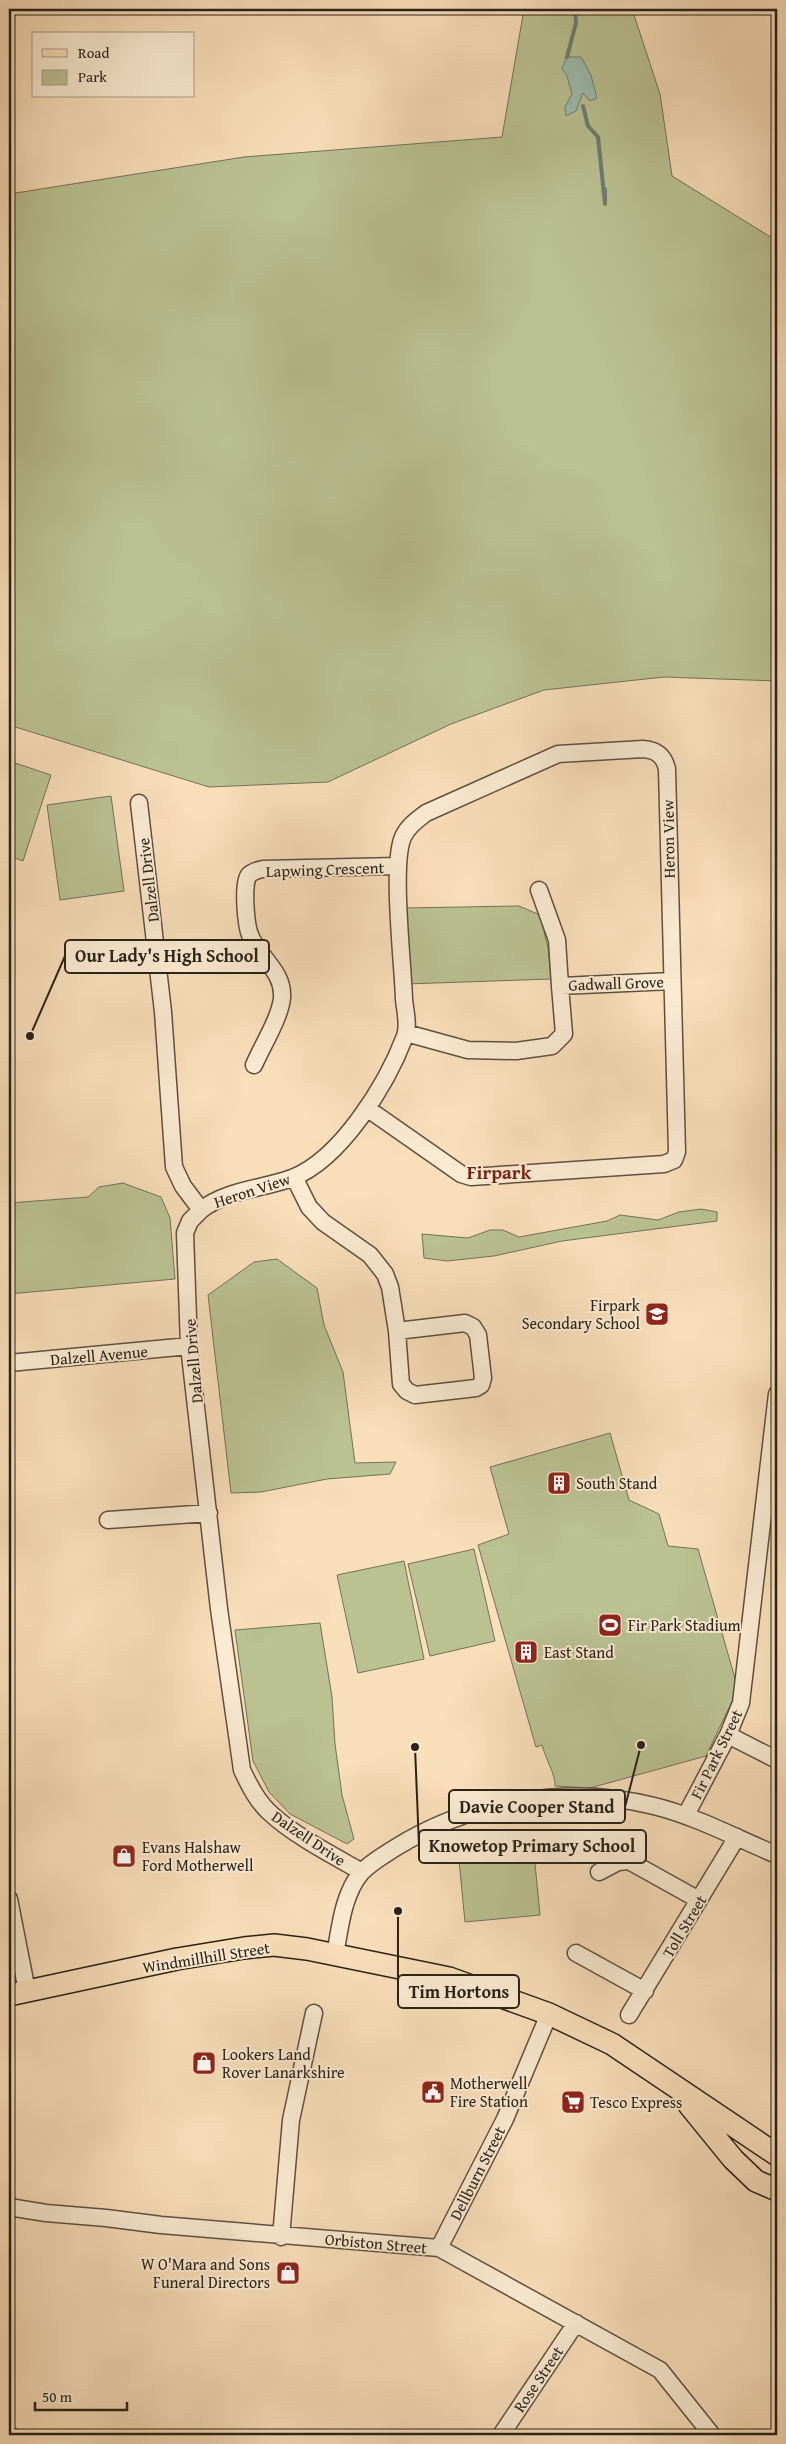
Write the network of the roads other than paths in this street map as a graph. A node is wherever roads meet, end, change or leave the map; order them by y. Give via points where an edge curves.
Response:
1 (139, 803) dead end
2 (398, 866) junction
3 (539, 890) dead end
4 (672, 981) junction
5 (560, 986) junction
6 (406, 1033) junction
7 (254, 1065) dead end
8 (368, 1109) junction
9 (294, 1177) junction
10 (200, 1210) junction
11 (397, 1331) junction
12 (189, 1346) junction
13 (9, 1363) edge
14 (777, 1394) edge
15 (209, 1513) junction
16 (108, 1520) dead end
17 (728, 1735) junction
18 (777, 1760) edge
19 (686, 1815) junction
20 (737, 1836) junction
21 (777, 1855) edge
22 (362, 1872) junction
23 (599, 1872) dead end
24 (9, 1899) edge
25 (699, 1900) junction
26 (576, 1952) dead end
27 (335, 1955) junction
28 (645, 1991) junction
29 (18, 1993) edge
30 (314, 2013) dead end
31 (549, 2014) junction
32 (629, 2016) dead end
33 (676, 2088) junction
34 (777, 2155) edge
35 (777, 2190) edge
36 (9, 2207) edge
37 (281, 2237) junction
38 (439, 2248) junction
39 (576, 2323) junction
40 (500, 2435) edge
41 (712, 2435) edge

1 - 10 street, Dalzell Drive via 163,1012 174,1167
2 - 4 street, Heron View via 402,838 414,821 426,813 558,754 652,750 665,760 667,770
2 - 6 street, Heron View
2 - 7 street, Lapwing Crescent via 263,870 254,871 249,876 246,883 247,926 254,944 279,977 282,998
3 - 5 street, Gadwall Grove via 557,940
4 - 5 street, Gadwall Grove
4 - 8 street, Heron View via 677,1152 674,1160 664,1164 471,1178
5 - 6 street, Gadwall Grove via 564,1034 552,1046 516,1051 468,1050
6 - 8 street, Heron View via 387,1077
8 - 9 street, Heron View via 329,1154
9 - 10 street, Heron View via 225,1196
9 - 11 street via 309,1207 323,1222 370,1255 385,1274
10 - 12 street, Dalzell Drive via 185,1233
11 - 11 street via 465,1323 473,1327 478,1335 481,1385 415,1394 407,1391 401,1384
12 - 13 street, Dalzell Avenue
12 - 15 street, Dalzell Drive
14 - 17 street, Fir Park Street via 745,1684 740,1708
15 - 16 street
15 - 22 street, Dalzell Drive via 242,1770 253,1792 269,1812
17 - 18 street
17 - 19 street, Fir Park Street
19 - 20 street
19 - 22 street via 646,1804 600,1797 571,1796 522,1802 475,1813 426,1830
20 - 21 street
20 - 25 street, Toll Street
22 - 27 street via 347,1900
23 - 25 street via 618,1862 629,1861
24 - 29 street
25 - 28 street, Toll Street
26 - 28 street
27 - 29 main road, Windmillhill Street via 274,1946 244,1948
27 - 31 main road, Windmillhill Street via 449,1978
28 - 32 street, Toll Street
30 - 37 street via 291,2120
31 - 33 main road, Windmillhill Street via 612,2044
31 - 38 street, Dellburn Street via 505,2119
33 - 34 main road, Windmillhill Street
33 - 35 main road, Windmillhill Street via 732,2159 756,2181
36 - 37 street, Orbiston Street
37 - 38 street, Orbiston Street
38 - 39 street, Orbiston Street
39 - 40 street, Rose Street
39 - 41 street, Orbiston Street via 660,2370

